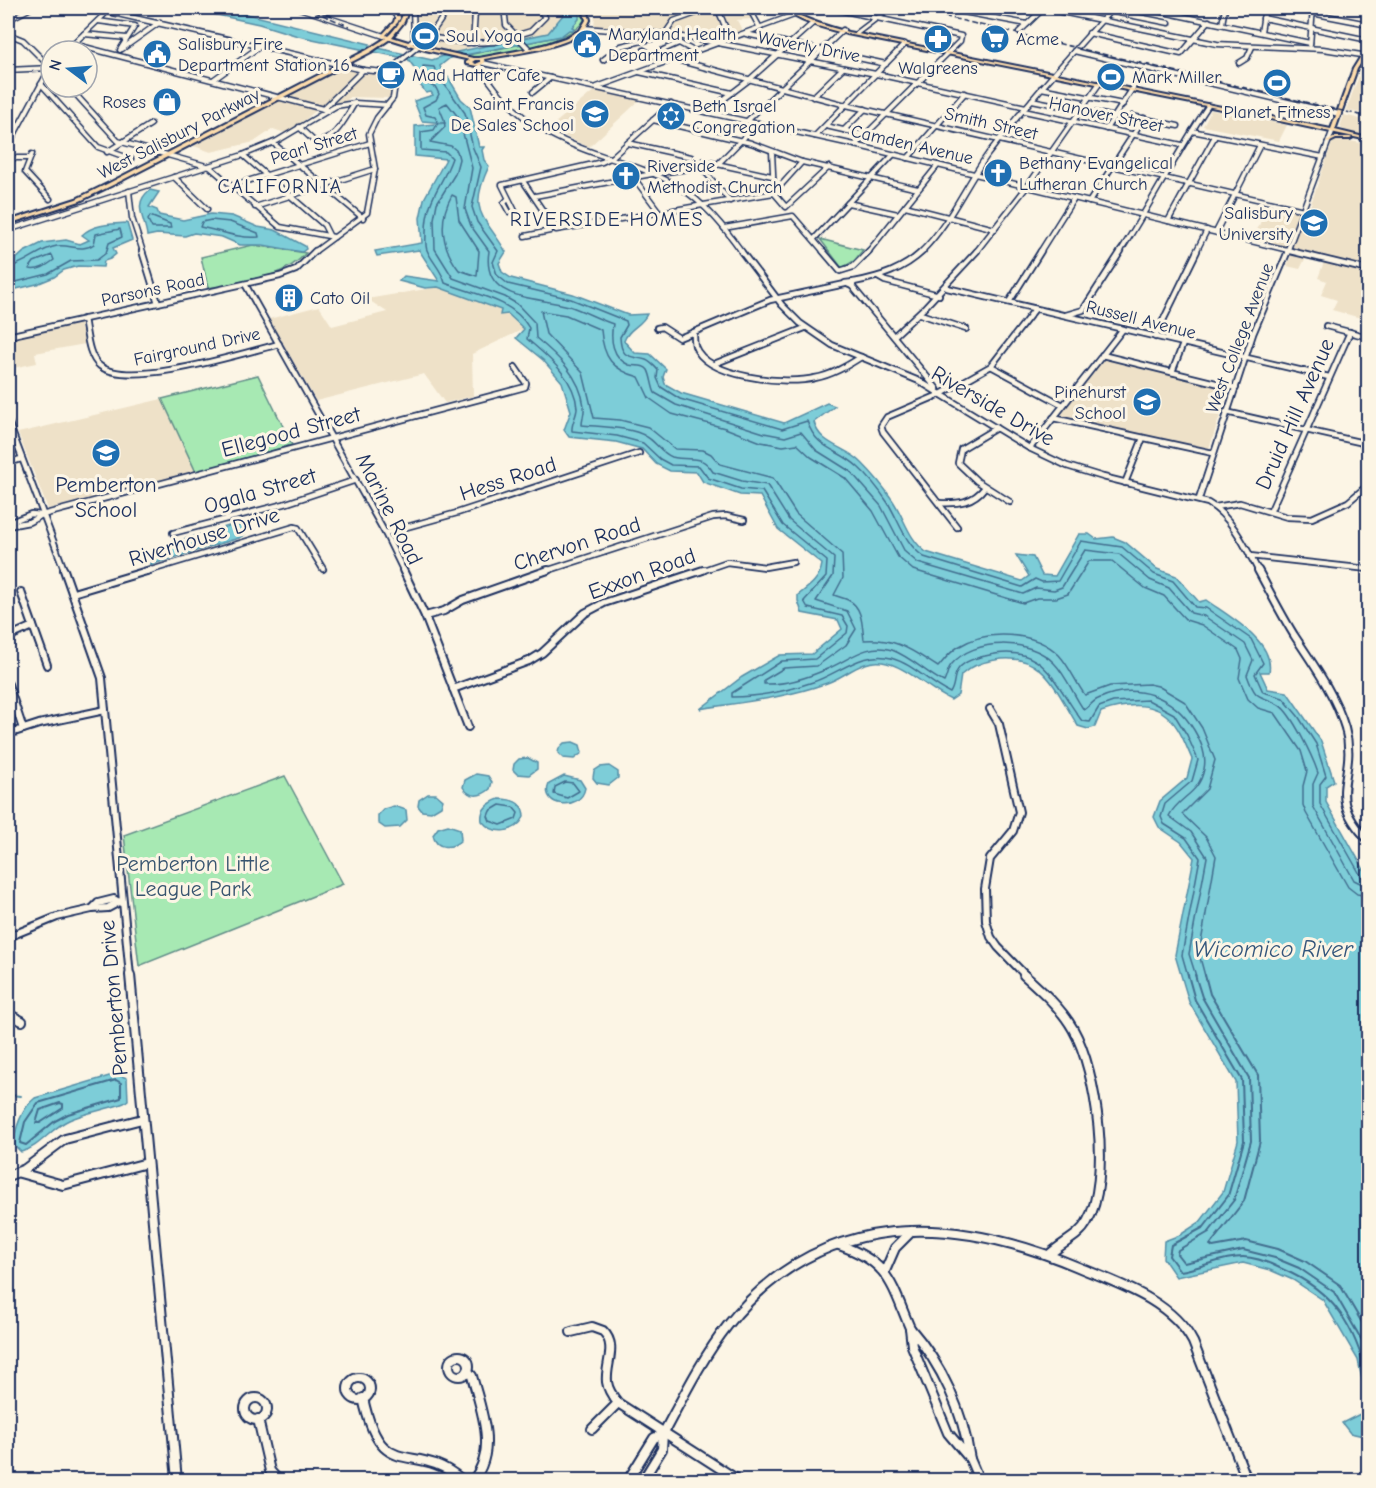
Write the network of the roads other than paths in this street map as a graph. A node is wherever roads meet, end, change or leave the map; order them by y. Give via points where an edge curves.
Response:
1 (31, 8) edge
2 (91, 8) edge
3 (299, 8) edge
4 (390, 8) edge
5 (400, 8) edge
6 (411, 8) edge
7 (504, 8) edge
8 (538, 8) edge
9 (585, 8) edge
10 (710, 8) edge
11 (749, 8) edge
12 (784, 8) edge
13 (830, 8) edge
14 (890, 8) edge
15 (985, 8) edge
16 (1043, 8) edge
17 (1094, 8) edge
18 (1144, 8) edge
19 (1225, 8) edge
20 (1265, 8) edge
21 (1286, 8) edge
22 (1357, 8) edge
23 (111, 9) edge
24 (447, 9) edge
25 (940, 9) edge
26 (1111, 9) edge
27 (475, 10) edge
28 (1313, 10) edge
29 (1368, 10) edge
30 (979, 14) junction
31 (794, 15) junction
32 (1177, 15) junction
33 (398, 18) junction
34 (1263, 18) junction
35 (875, 19) junction
36 (8, 20) edge
37 (1101, 20) junction
38 (98, 21) junction
39 (1209, 21) junction
40 (160, 22) junction
41 (813, 22) junction
42 (1169, 23) junction
43 (1027, 24) junction
44 (1222, 24) junction
45 (1368, 24) edge
46 (400, 27) junction
47 (1311, 27) junction
48 (584, 28) junction
49 (760, 28) junction
50 (843, 30) junction
51 (1019, 32) dead end
52 (1261, 32) junction
53 (857, 33) junction
54 (1089, 33) junction
55 (1163, 33) junction
56 (8, 34) edge
57 (84, 34) junction
58 (665, 34) junction
59 (743, 34) junction
60 (517, 36) junction
61 (674, 36) junction
62 (386, 37) junction
63 (429, 37) junction
64 (127, 38) junction
65 (655, 38) dead end
66 (730, 38) junction
67 (78, 39) edge
68 (1193, 40) junction
69 (1368, 40) edge
70 (408, 43) junction
71 (473, 43) junction
72 (679, 43) junction
73 (789, 43) junction
74 (1310, 43) junction
75 (718, 44) junction
76 (905, 44) junction
77 (418, 46) junction
78 (259, 47) junction
79 (527, 47) junction
80 (1252, 47) junction
81 (1311, 48) junction
82 (1368, 49) edge
83 (99, 50) edge
84 (120, 50) junction
85 (644, 50) dead end
86 (663, 50) dead end
87 (821, 50) junction
88 (694, 51) junction
89 (1074, 51) junction
90 (947, 53) junction
91 (114, 54) junction
92 (39, 55) edge
93 (777, 55) junction
94 (1366, 56) edge
95 (458, 57) junction
96 (674, 59) junction
97 (603, 60) dead end
98 (666, 62) junction
99 (809, 62) junction
100 (476, 63) junction
101 (1239, 63) dead end
102 (340, 64) junction
103 (886, 64) junction
104 (39, 68) edge
105 (843, 68) junction
106 (1146, 68) junction
107 (8, 70) edge
108 (363, 70) junction
109 (639, 72) junction
110 (396, 73) junction
111 (876, 74) junction
112 (1052, 74) junction
113 (550, 78) junction
114 (213, 80) junction
115 (749, 80) junction
116 (916, 82) junction
117 (1099, 84) junction
118 (596, 87) junction
119 (39, 88) edge
120 (1041, 88) junction
121 (780, 89) junction
122 (1132, 91) junction
123 (533, 92) dead end
124 (732, 93) junction
125 (964, 93) junction
126 (277, 97) junction
127 (813, 97) junction
128 (1089, 98) junction
129 (55, 99) edge
130 (80, 99) edge
131 (1032, 100) junction
132 (355, 103) junction
133 (671, 104) junction
134 (1123, 104) junction
135 (388, 105) junction
136 (846, 105) junction
137 (1208, 106) junction
138 (325, 109) junction
139 (865, 109) junction
140 (1025, 109) junction
141 (1080, 109) junction
142 (707, 112) junction
143 (885, 114) junction
144 (1339, 114) junction
145 (1132, 116) dead end
146 (1115, 117) junction
147 (1144, 118) junction
148 (653, 120) junction
149 (747, 120) junction
150 (1073, 122) junction
151 (758, 123) junction
152 (151, 124) dead end
153 (1335, 124) junction
154 (826, 126) junction
155 (937, 126) junction
156 (1178, 126) dead end
157 (299, 127) junction
158 (1106, 129) junction
159 (844, 130) junction
160 (1192, 131) junction
161 (1332, 132) junction
162 (1134, 134) junction
163 (1349, 134) junction
164 (865, 135) junction
165 (815, 136) junction
166 (1215, 136) junction
167 (1356, 139) junction
168 (740, 140) junction
169 (1368, 140) edge
170 (1000, 141) junction
171 (123, 142) junction
172 (1328, 142) junction
173 (273, 143) junction
174 (370, 143) junction
175 (628, 143) junction
176 (1182, 145) junction
177 (1260, 145) junction
178 (8, 146) edge
179 (855, 146) junction
180 (107, 152) junction
181 (772, 152) junction
182 (1051, 152) junction
183 (165, 154) junction
184 (243, 155) junction
185 (893, 155) junction
186 (691, 157) dead end
187 (1323, 157) junction
188 (8, 158) edge
189 (610, 158) junction
190 (908, 158) junction
191 (131, 159) dead end
192 (703, 161) dead end
193 (802, 162) junction
194 (300, 164) junction
195 (717, 165) junction
196 (938, 165) junction
197 (207, 166) junction
198 (700, 166) junction
199 (1112, 166) junction
200 (829, 167) junction
201 (375, 169) junction
202 (652, 174) junction
203 (974, 174) junction
204 (266, 175) junction
205 (772, 176) junction
206 (174, 177) junction
207 (634, 178) junction
208 (871, 178) junction
209 (1164, 178) junction
210 (523, 181) junction
211 (1188, 184) junction
212 (325, 185) junction
213 (231, 186) junction
214 (1026, 187) junction
215 (918, 189) junction
216 (129, 191) junction
217 (774, 194) junction
218 (1234, 195) junction
219 (290, 196) junction
220 (535, 196) junction
221 (1074, 198) junction
222 (508, 199) dead end
223 (50, 200) dead end
224 (730, 201) junction
225 (1089, 202) junction
226 (848, 203) junction
227 (705, 206) junction
228 (905, 206) junction
229 (255, 207) junction
230 (207, 209) dead end
231 (1304, 210) junction
232 (660, 213) junction
233 (898, 214) junction
234 (1143, 215) junction
235 (8, 218) edge
236 (363, 218) junction
237 (949, 218) junction
238 (1168, 221) junction
239 (8, 223) edge
240 (724, 228) junction
241 (995, 229) junction
242 (8, 230) edge
243 (553, 230) junction
244 (1207, 230) junction
245 (1216, 232) junction
246 (332, 236) junction
247 (525, 236) dead end
248 (814, 239) junction
249 (1288, 250) junction
250 (1368, 270) edge
251 (878, 277) junction
252 (244, 284) junction
253 (853, 284) junction
254 (947, 288) junction
255 (939, 295) junction
256 (779, 298) junction
257 (1009, 302) junction
258 (158, 303) junction
259 (1035, 309) junction
260 (1083, 310) junction
261 (920, 314) junction
262 (1066, 316) junction
263 (84, 320) junction
264 (1091, 321) junction
265 (1326, 326) dead end
266 (657, 328) dead end
267 (806, 328) junction
268 (966, 329) dead end
269 (1123, 329) junction
270 (694, 332) junction
271 (1350, 332) junction
272 (8, 336) edge
273 (894, 336) junction
274 (1155, 337) junction
275 (1368, 337) edge
276 (279, 344) junction
277 (1183, 344) junction
278 (1102, 355) junction
279 (861, 357) junction
280 (1244, 358) junction
281 (714, 364) junction
282 (918, 366) junction
283 (991, 366) junction
284 (515, 367) dead end
285 (1172, 372) junction
286 (908, 375) junction
287 (1329, 377) junction
288 (1236, 388) junction
289 (941, 394) junction
290 (1063, 405) junction
291 (1227, 412) junction
292 (1053, 418) junction
293 (8, 421) edge
294 (996, 428) junction
295 (1306, 429) junction
296 (333, 438) junction
297 (1143, 438) junction
298 (1368, 444) edge
299 (1030, 448) junction
300 (639, 453) dead end
301 (1213, 453) junction
302 (21, 459) junction
303 (8, 463) edge
304 (356, 480) junction
305 (1125, 483) junction
306 (1368, 485) edge
307 (985, 487) junction
308 (1199, 499) junction
309 (1010, 502) dead end
310 (939, 503) junction
311 (1215, 507) junction
312 (1270, 510) junction
313 (42, 515) junction
314 (744, 520) dead end
315 (8, 524) edge
316 (957, 527) dead end
317 (173, 533) dead end
318 (386, 533) junction
319 (1250, 556) junction
320 (793, 562) dead end
321 (1368, 568) edge
322 (323, 569) dead end
323 (21, 592) dead end
324 (73, 593) junction
325 (425, 616) junction
326 (33, 626) junction
327 (8, 637) edge
328 (46, 665) dead end
329 (8, 684) edge
330 (453, 689) junction
331 (990, 709) dead end
332 (105, 710) junction
333 (468, 727) dead end
334 (22, 729) junction
335 (8, 734) edge
336 (1368, 840) edge
337 (122, 901) junction
338 (8, 938) edge
339 (8, 1014) edge
340 (22, 1021) dead end
341 (142, 1119) junction
342 (147, 1163) junction
343 (19, 1173) junction
344 (8, 1176) edge
345 (915, 1229) junction
346 (838, 1244) junction
347 (1049, 1255) junction
348 (885, 1271) junction
349 (910, 1328) junction
350 (571, 1332) dead end
351 (468, 1371) dead end
352 (363, 1398) dead end
353 (618, 1403) junction
354 (258, 1419) dead end
355 (592, 1429) dead end
356 (663, 1434) junction
357 (970, 1459) junction
358 (177, 1480) edge
359 (278, 1480) edge
360 (462, 1480) edge
361 (473, 1480) edge
362 (628, 1480) edge
363 (643, 1480) edge
364 (738, 1480) edge
365 (979, 1480) edge
366 (1247, 1480) edge

1 - 36 street
2 - 23 street
3 - 62 street
4 - 33 street
5 - 33 main road, West Salisbury Parkway
6 - 24 street
6 - 46 main road, West Salisbury Parkway
6 - 70 street via 414,40
7 - 60 street via 506,25
8 - 60 street via 544,14 543,20 534,30
9 - 48 main road via 589,18
10 - 58 street via 682,19
10 - 66 street via 718,11
11 - 49 street
12 - 31 main road
13 - 35 street
14 - 35 street
15 - 30 street
16 - 37 street
16 - 43 street
17 - 26 street
18 - 32 street
19 - 44 street
20 - 34 street
21 - 28 street
22 - 29 street
23 - 38 street
23 - 40 street
24 - 63 street
25 - 30 street
26 - 37 street
26 - 42 street
27 - 71 street
28 - 45 street
28 - 47 street
30 - 43 street
31 - 41 main road
31 - 49 street
32 - 39 street
32 - 42 street
33 - 62 main road, West Salisbury Parkway
34 - 47 street
34 - 52 street
35 - 53 street
35 - 90 street via 961,35
37 - 54 street
37 - 55 street
38 - 57 street
38 - 64 street via 135,27
39 - 44 street
39 - 68 street
40 - 78 street
40 - 84 street
41 - 50 main road
41 - 73 street
42 - 55 street
43 - 51 street
44 - 52 street
46 - 62 main road, West Salisbury Parkway
46 - 70 main road via 398,34
47 - 69 street
47 - 74 street
48 - 58 street, Waverly Drive
48 - 79 main road via 560,42
49 - 59 street
50 - 53 main road
50 - 87 street
52 - 74 street
53 - 76 main road
54 - 68 street via 1181,54
54 - 89 street
55 - 68 street
56 - 92 street via 23,40
57 - 64 street
57 - 67 street
58 - 61 street, Waverly Drive
59 - 66 street
59 - 73 street
60 - 71 street
60 - 79 street
61 - 72 street
61 - 75 street, Waverly Drive
62 - 70 main road
62 - 102 main road, West Salisbury Parkway
63 - 71 street
63 - 77 street
64 - 84 street
65 - 97 street via 621,46
66 - 75 street
68 - 80 street
70 - 77 main road
72 - 86 street
72 - 88 street
73 - 87 street
73 - 93 street
74 - 81 street
75 - 88 street
75 - 93 street, Waverly Drive
76 - 90 main road
76 - 103 street
77 - 95 main road
77 - 110 street via 397,65
78 - 102 street
78 - 114 street
79 - 100 main road
80 - 81 street
80 - 101 street via 1247,58
81 - 94 street
82 - 94 main road, West College Avenue
83 - 91 street
84 - 91 street
85 - 98 street
87 - 99 street
87 - 103 street
88 - 96 street
89 - 106 street
89 - 112 street
90 - 112 main road
90 - 116 street
91 - 114 street
93 - 99 street, Waverly Drive
93 - 115 street
94 - 144 main road, West College Avenue via 1355,69
95 - 100 main road
95 - 100 main road via 467,65
96 - 98 street
96 - 115 street, Smith Street
98 - 109 street
99 - 105 street, Waverly Drive
99 - 121 street
100 - 113 street, Camden Avenue
100 - 189 street, Riverside Drive via 508,104 530,123
102 - 108 street
102 - 126 main road, West Salisbury Parkway
103 - 111 street
104 - 107 street
105 - 111 street, Waverly Drive
105 - 127 street
106 - 122 street
106 - 144 street
108 - 110 street
108 - 138 street
109 - 118 street
109 - 124 street
110 - 135 street via 394,95
111 - 116 street, Waverly Drive
111 - 136 street
112 - 117 main road
112 - 120 street
113 - 118 street, Camden Avenue
113 - 123 street
114 - 126 street
115 - 121 street, Smith Street
115 - 124 street
116 - 125 street, Waverly Drive
116 - 143 street
117 - 122 main road
117 - 128 street
118 - 133 street, Camden Avenue
119 - 178 street
120 - 128 street
120 - 131 street
121 - 127 street, Smith Street
121 - 149 street
122 - 134 street
122 - 137 main road
124 - 142 street
125 - 140 street, Waverly Drive
125 - 155 street
126 - 138 street
126 - 183 main road, West Salisbury Parkway
127 - 136 street, Smith Street
128 - 134 street
128 - 141 street
129 - 180 street
130 - 171 street
131 - 140 street
131 - 141 street
132 - 135 street
132 - 138 street
132 - 157 street via 324,142 315,142
133 - 142 street, Camden Avenue
133 - 148 street
134 - 146 street
135 - 174 street via 371,130
136 - 139 street, Smith Street
136 - 154 street
137 - 160 street
137 - 161 main road
138 - 157 street
139 - 143 street, Smith Street
139 - 159 street
140 - 150 street, Hanover Street
140 - 170 street
141 - 146 street
141 - 150 street
142 - 149 street, Camden Avenue
143 - 155 street, Smith Street
143 - 164 street
144 - 153 main road, West College Avenue
145 - 147 street
146 - 158 street
147 - 156 street
147 - 162 street
148 - 168 street
148 - 175 street
149 - 151 street, Camden Avenue
150 - 158 street, Hanover Street
150 - 182 street
151 - 165 street, Camden Avenue
151 - 168 street
152 - 171 street
153 - 161 main road, West College Avenue
153 - 163 main road
154 - 159 street
154 - 165 street
155 - 170 street, Smith Street
155 - 190 street
157 - 173 street
158 - 162 street, Hanover Street
159 - 164 street
160 - 166 street
160 - 176 street
161 - 163 main road
161 - 167 main road
161 - 172 street, West College Avenue
162 - 176 street, Hanover Street
162 - 199 street
163 - 169 main road
164 - 179 street
165 - 179 street, Camden Avenue
166 - 177 street
166 - 211 street
167 - 169 main road
167 - 172 main road
168 - 181 street
168 - 195 street
170 - 182 street, Smith Street
170 - 203 street
171 - 180 street
171 - 183 street
172 - 187 street, West College Avenue
173 - 184 street
173 - 194 street
174 - 194 street, Pearl Street
174 - 201 street
175 - 186 street
175 - 189 street
176 - 209 street
177 - 187 street
177 - 218 street
179 - 185 street, Camden Avenue
180 - 191 street
181 - 193 street
181 - 205 street
182 - 199 street, Smith Street
182 - 214 street
183 - 197 street
183 - 235 main road, West Salisbury Parkway via 75,195
183 - 239 main road, West Salisbury Parkway via 78,200
184 - 197 street
184 - 204 street
185 - 190 street, Camden Avenue
185 - 208 street
187 - 231 street, West College Avenue
188 - 223 street via 31,156 25,172
189 - 202 street, Riverside Drive
189 - 210 street via 596,165
190 - 196 street, Camden Avenue
192 - 195 street
193 - 200 street
193 - 217 street
194 - 204 street, Pearl Street
194 - 212 street
195 - 198 street
195 - 205 street
196 - 203 street, Camden Avenue
196 - 215 street
197 - 206 street
197 - 213 street
198 - 202 street
198 - 224 street
199 - 209 street, Smith Street
199 - 225 street
200 - 208 street
200 - 217 street via 786,207
201 - 212 street
201 - 236 street via 370,205
202 - 207 street
202 - 227 street, Riverside Drive via 681,188
203 - 214 street, Camden Avenue
203 - 237 street
204 - 213 street, Pearl Street
204 - 219 street
205 - 217 street
206 - 216 street
206 - 230 street
207 - 220 street
207 - 232 street
208 - 215 street
208 - 226 street
209 - 211 street, Smith Street
209 - 234 street
210 - 220 street
210 - 222 street via 502,185
211 - 218 street, Smith Street
211 - 238 street
212 - 219 street
212 - 236 street
213 - 229 street
214 - 221 street, Camden Avenue
214 - 241 street
215 - 228 street
216 - 242 street
216 - 258 street via 132,218
217 - 224 street
218 - 231 street, Smith Street
218 - 245 street
219 - 229 street
219 - 246 street
220 - 243 street
221 - 225 street, Camden Avenue
221 - 257 street
224 - 227 street
225 - 234 street, Camden Avenue
226 - 233 street
226 - 248 street
227 - 232 street
227 - 240 street, Riverside Drive
228 - 233 street
228 - 237 street
229 - 246 street via 280,227
231 - 249 street, West College Avenue
232 - 243 street
233 - 248 street via 857,264 840,271
234 - 238 street, Camden Avenue
234 - 260 street
236 - 246 street
237 - 241 street
237 - 251 street via 916,258
238 - 244 street, Camden Avenue
240 - 248 street via 793,216
240 - 256 street, Riverside Drive
241 - 254 street
243 - 247 street
244 - 245 street, Camden Avenue
244 - 274 street
245 - 249 street, Camden Avenue
246 - 252 street, Parsons Road via 287,274
249 - 250 street, Camden Avenue
249 - 280 street, West College Avenue
251 - 253 street
251 - 255 street
252 - 258 street, Parsons Road
252 - 276 street, Marine Road
253 - 256 street
253 - 273 street
254 - 255 street
254 - 257 street, Russell Avenue
255 - 261 street
256 - 267 street, Riverside Drive
256 - 270 street
257 - 259 street, Russell Avenue
258 - 263 street, Parsons Road
259 - 262 street, Russell Avenue
259 - 283 street
260 - 262 street
260 - 264 street
261 - 268 street
261 - 273 street
262 - 264 street, Russell Avenue
263 - 272 street, Parsons Road
263 - 276 street, Fairground Drive via 96,362 108,371 126,375 160,372
264 - 269 street, Russell Avenue
265 - 271 street
266 - 270 street via 679,338
267 - 279 street, Riverside Drive
267 - 281 street
269 - 274 street, Russell Avenue
269 - 278 street
270 - 281 street via 695,348
271 - 275 street
271 - 287 street, Druid Hill Avenue
273 - 282 street
274 - 277 street, Russell Avenue
276 - 296 street, Marine Road
277 - 280 street, Russell Avenue
277 - 285 street
278 - 285 street
278 - 290 street
279 - 281 street via 832,374 786,381 739,375
279 - 286 street, Riverside Drive
280 - 287 street, Russell Avenue
280 - 288 street, West College Avenue
282 - 286 street
282 - 289 street
283 - 289 street
283 - 290 street
284 - 296 street, Ellegood Street via 525,387
285 - 288 street
286 - 289 street, Riverside Drive
287 - 295 street, Druid Hill Avenue
288 - 291 street, West College Avenue
289 - 294 street, Riverside Drive
289 - 310 street via 895,413 881,426 903,461
290 - 292 street
291 - 295 street
291 - 301 street, West College Avenue
292 - 297 street
292 - 299 street
293 - 302 street, Pemberton Drive
294 - 299 street, Riverside Drive
294 - 307 street via 958,453 958,463
295 - 298 street
295 - 312 street, Druid Hill Avenue
296 - 304 street, Marine Road
296 - 313 street, Ellegood Street
297 - 301 street
297 - 305 street
299 - 305 street, Riverside Drive via 1064,465
300 - 318 street, Hess Road
301 - 308 street, West College Avenue
302 - 303 street
302 - 313 street, Pemberton Drive
304 - 317 street, Ogala Street via 284,504
304 - 318 street, Marine Road
305 - 308 street, Riverside Drive
306 - 312 street via 1349,501 1312,518 1294,518
307 - 309 street
307 - 310 street via 969,502
308 - 311 street, Riverside Drive
310 - 316 street
311 - 312 street via 1236,503
311 - 319 street, Riverside Drive
313 - 315 street, Ellegood Street via 29,522
313 - 324 street, Pemberton Drive
314 - 325 street, Chervon Road via 713,517 545,571
318 - 325 street, Marine Road
319 - 321 street
319 - 336 street, Riverside Drive via 1346,729 1343,801 1348,816
320 - 330 street, Exxon Road via 765,567 727,562 604,603 585,613 543,653 529,661
322 - 324 street, Riverhouse Drive via 294,527
323 - 326 street
324 - 332 street, Pemberton Drive via 101,674
325 - 330 street, Marine Road
326 - 327 street
326 - 328 street
329 - 334 street
330 - 333 street, Marine Road
331 - 347 street via 999,724 1019,812 1011,837 987,863 986,926 994,942 1074,1030 1098,1122 1102,1154 1095,1206 1087,1223 1072,1240
332 - 334 street
332 - 337 street, Pemberton Drive
334 - 335 street
337 - 338 street via 115,907 57,917
337 - 341 street, Pemberton Drive
339 - 340 street
341 - 342 street, Pemberton Drive
341 - 343 street via 65,1139
342 - 343 street via 63,1185
342 - 358 street, Pemberton Drive
343 - 344 street
345 - 346 street
345 - 347 street via 962,1233
345 - 348 street via 891,1253
346 - 348 street via 876,1259
346 - 356 street via 791,1268 740,1311 717,1341
347 - 366 street via 1142,1295 1172,1315 1191,1337
348 - 349 street
349 - 357 street via 912,1346 948,1433
349 - 357 street via 924,1342 958,1410 967,1433
350 - 353 street via 595,1326 607,1335 612,1350 607,1368 608,1388
351 - 361 street via 486,1447 486,1460
352 - 360 street via 377,1442 389,1453 443,1466
353 - 355 street
353 - 356 street
354 - 359 street via 270,1471
356 - 362 street via 654,1438
356 - 363 street via 662,1449
356 - 364 street
357 - 365 street

